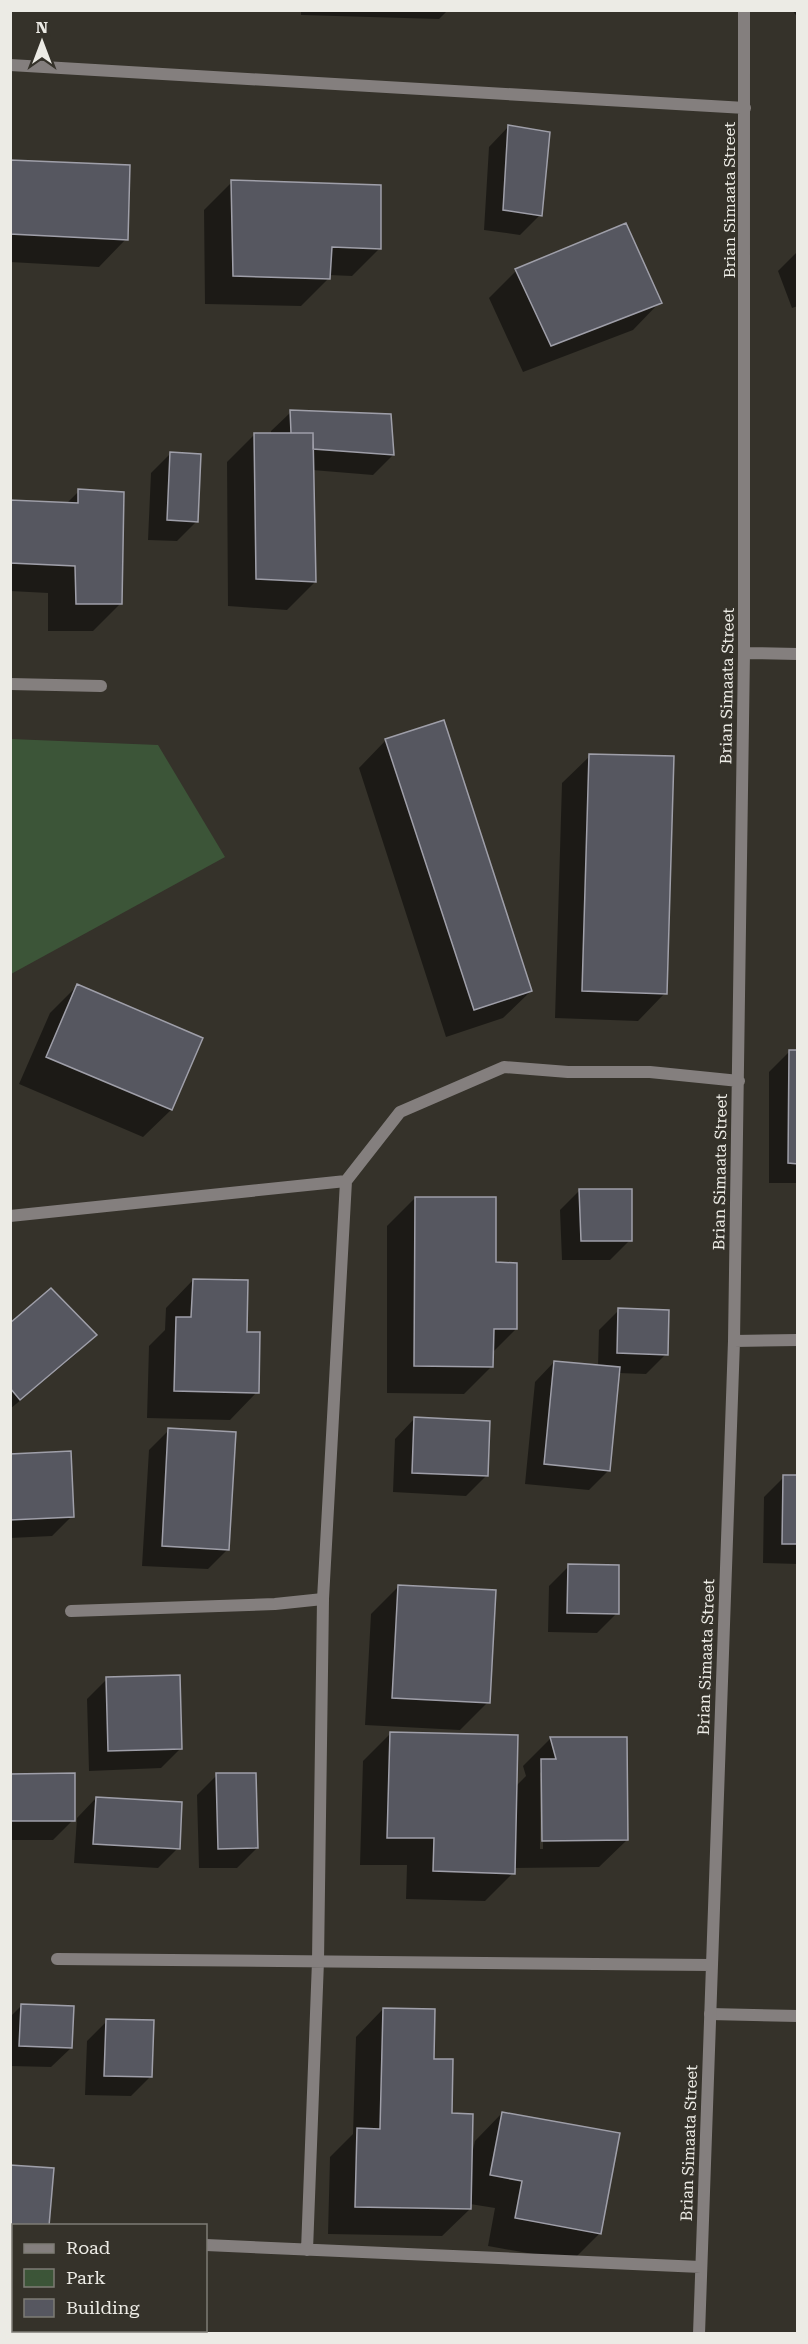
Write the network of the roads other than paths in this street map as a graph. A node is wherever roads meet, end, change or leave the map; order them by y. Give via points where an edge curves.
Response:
1 (744, 10) edge
2 (10, 64) edge
3 (745, 108) junction
4 (744, 653) junction
5 (798, 654) edge
6 (10, 684) edge
7 (101, 686) dead end
8 (739, 1081) junction
9 (346, 1181) junction
10 (10, 1216) edge
11 (798, 1340) edge
12 (734, 1341) junction
13 (322, 1599) junction
14 (71, 1611) dead end
15 (57, 1959) dead end
16 (318, 1961) junction
17 (711, 1965) junction
18 (710, 2014) junction
19 (798, 2016) edge
20 (207, 2245) edge
21 (307, 2250) junction
22 (701, 2267) junction
23 (699, 2334) edge

1 - 3 street, Brian Simaata Street
2 - 3 street
3 - 4 street, Brian Simaata Street
4 - 5 street
4 - 8 street, Brian Simaata Street
6 - 7 street
8 - 9 street via 650,1071 504,1067 400,1113
8 - 12 street, Brian Simaata Street
9 - 10 street
9 - 13 street
11 - 12 street
12 - 17 street, Brian Simaata Street
13 - 14 street
13 - 16 street
15 - 16 street
16 - 17 street
16 - 21 street
17 - 18 street, Brian Simaata Street
18 - 19 street
18 - 22 street, Brian Simaata Street
20 - 21 street
21 - 22 street
22 - 23 street, Brian Simaata Street

